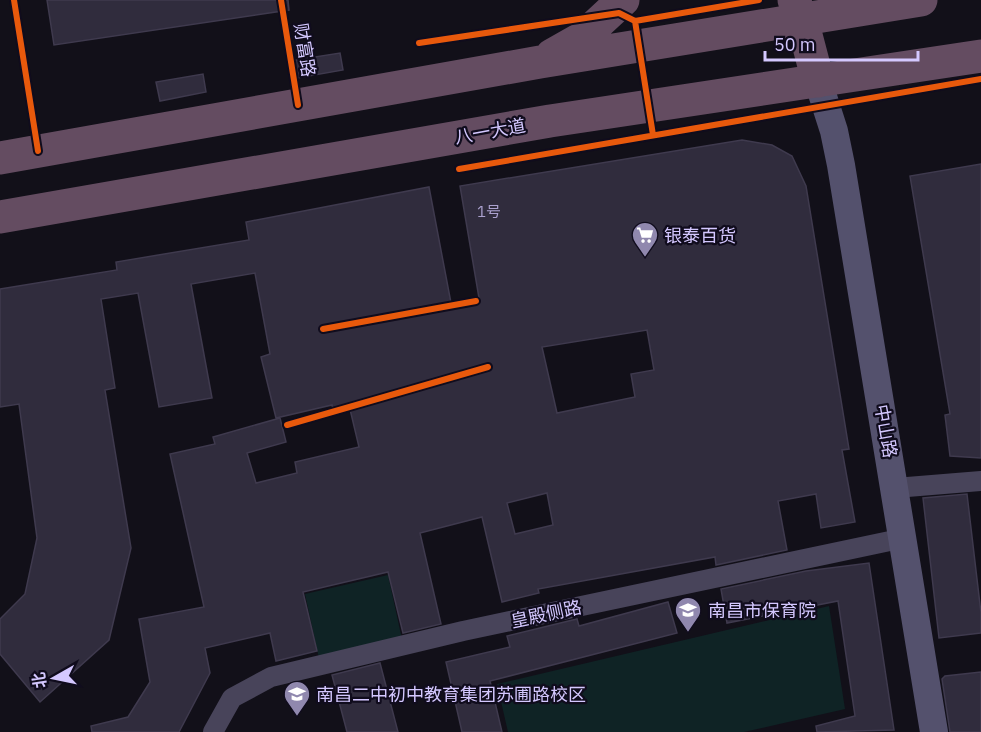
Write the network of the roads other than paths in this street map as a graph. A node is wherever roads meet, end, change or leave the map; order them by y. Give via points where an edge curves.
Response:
1 (623, 0) edge
2 (921, 0) edge
3 (798, 10) edge
4 (981, 56) edge
5 (540, 62) junction
6 (818, 81) junction
7 (0, 158) edge
8 (0, 217) edge
9 (981, 481) edge
10 (895, 488) junction
11 (904, 537) junction
12 (213, 732) edge
13 (934, 732) edge

1 - 5 highway via 582,38
2 - 3 highway
3 - 5 highway
3 - 6 highway
4 - 6 highway, 八一大道
5 - 7 highway
6 - 8 highway, 八一大道 via 550,121
6 - 10 main road, 中山路 via 842,165
9 - 10 street
10 - 11 main road, 中山路
11 - 12 street, 皇殿侧路 via 463,631 271,677 232,698
11 - 13 main road, 中山路

